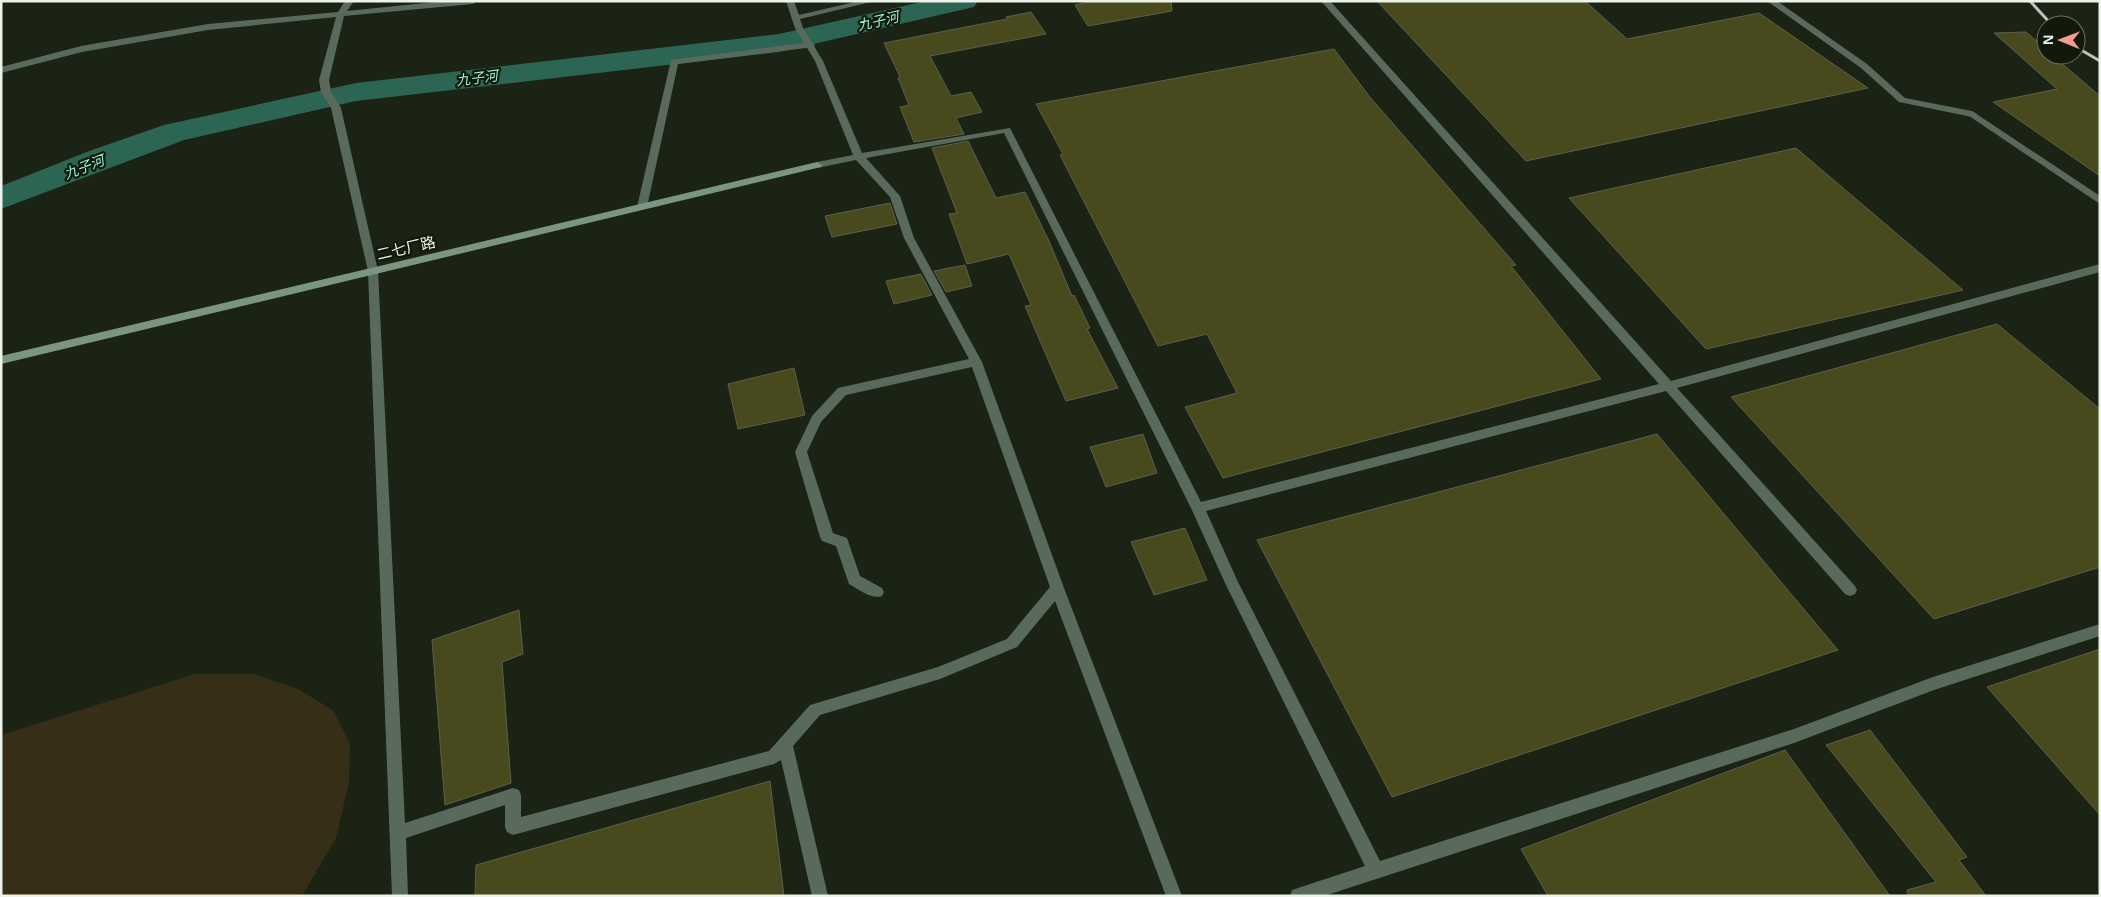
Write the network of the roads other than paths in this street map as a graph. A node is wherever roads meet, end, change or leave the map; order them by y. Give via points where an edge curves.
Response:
1 (350, 1) edge
2 (473, 1) edge
3 (790, 1) edge
4 (870, 1) edge
5 (1325, 1) edge
6 (1771, 1) edge
7 (341, 13) junction
8 (795, 18) junction
9 (811, 45) junction
10 (1, 70) edge
11 (859, 157) junction
12 (817, 165) joint
13 (2100, 201) edge
14 (642, 207) junction
15 (2100, 268) edge
16 (374, 271) junction
17 (1, 360) edge
18 (976, 362) junction
19 (1669, 386) junction
20 (1198, 508) junction
21 (1057, 588) junction
22 (1850, 590) dead end
23 (877, 592) dead end
24 (2100, 630) edge
25 (786, 744) junction
26 (398, 833) junction
27 (1376, 870) junction
28 (400, 896) edge
29 (820, 896) edge
30 (1174, 896) edge
31 (1298, 896) edge

1 - 7 street
2 - 7 street
3 - 8 street
4 - 8 street
5 - 19 street
6 - 13 street via 1864,66 1902,100 1972,114
7 - 10 street via 198,29 81,49
7 - 16 street via 324,80 326,92 336,108
8 - 9 street
9 - 11 street
9 - 14 street via 674,62
11 - 12 street
11 - 18 street via 895,196 909,238
11 - 20 street via 1007,130
12 - 14 street, 二七厂路
14 - 16 street, 二七厂路
15 - 19 street
16 - 17 street, 二七厂路
16 - 26 street
18 - 21 street
18 - 23 street via 842,391 816,420 801,452 827,537 842,542 854,580
19 - 20 street
19 - 22 street
20 - 27 street via 1232,583
21 - 25 street via 1012,644 940,673 815,710
21 - 30 street
24 - 27 street via 1933,684 1794,736
25 - 26 street via 774,756 514,827 513,795
25 - 29 street
26 - 28 street
27 - 31 street

